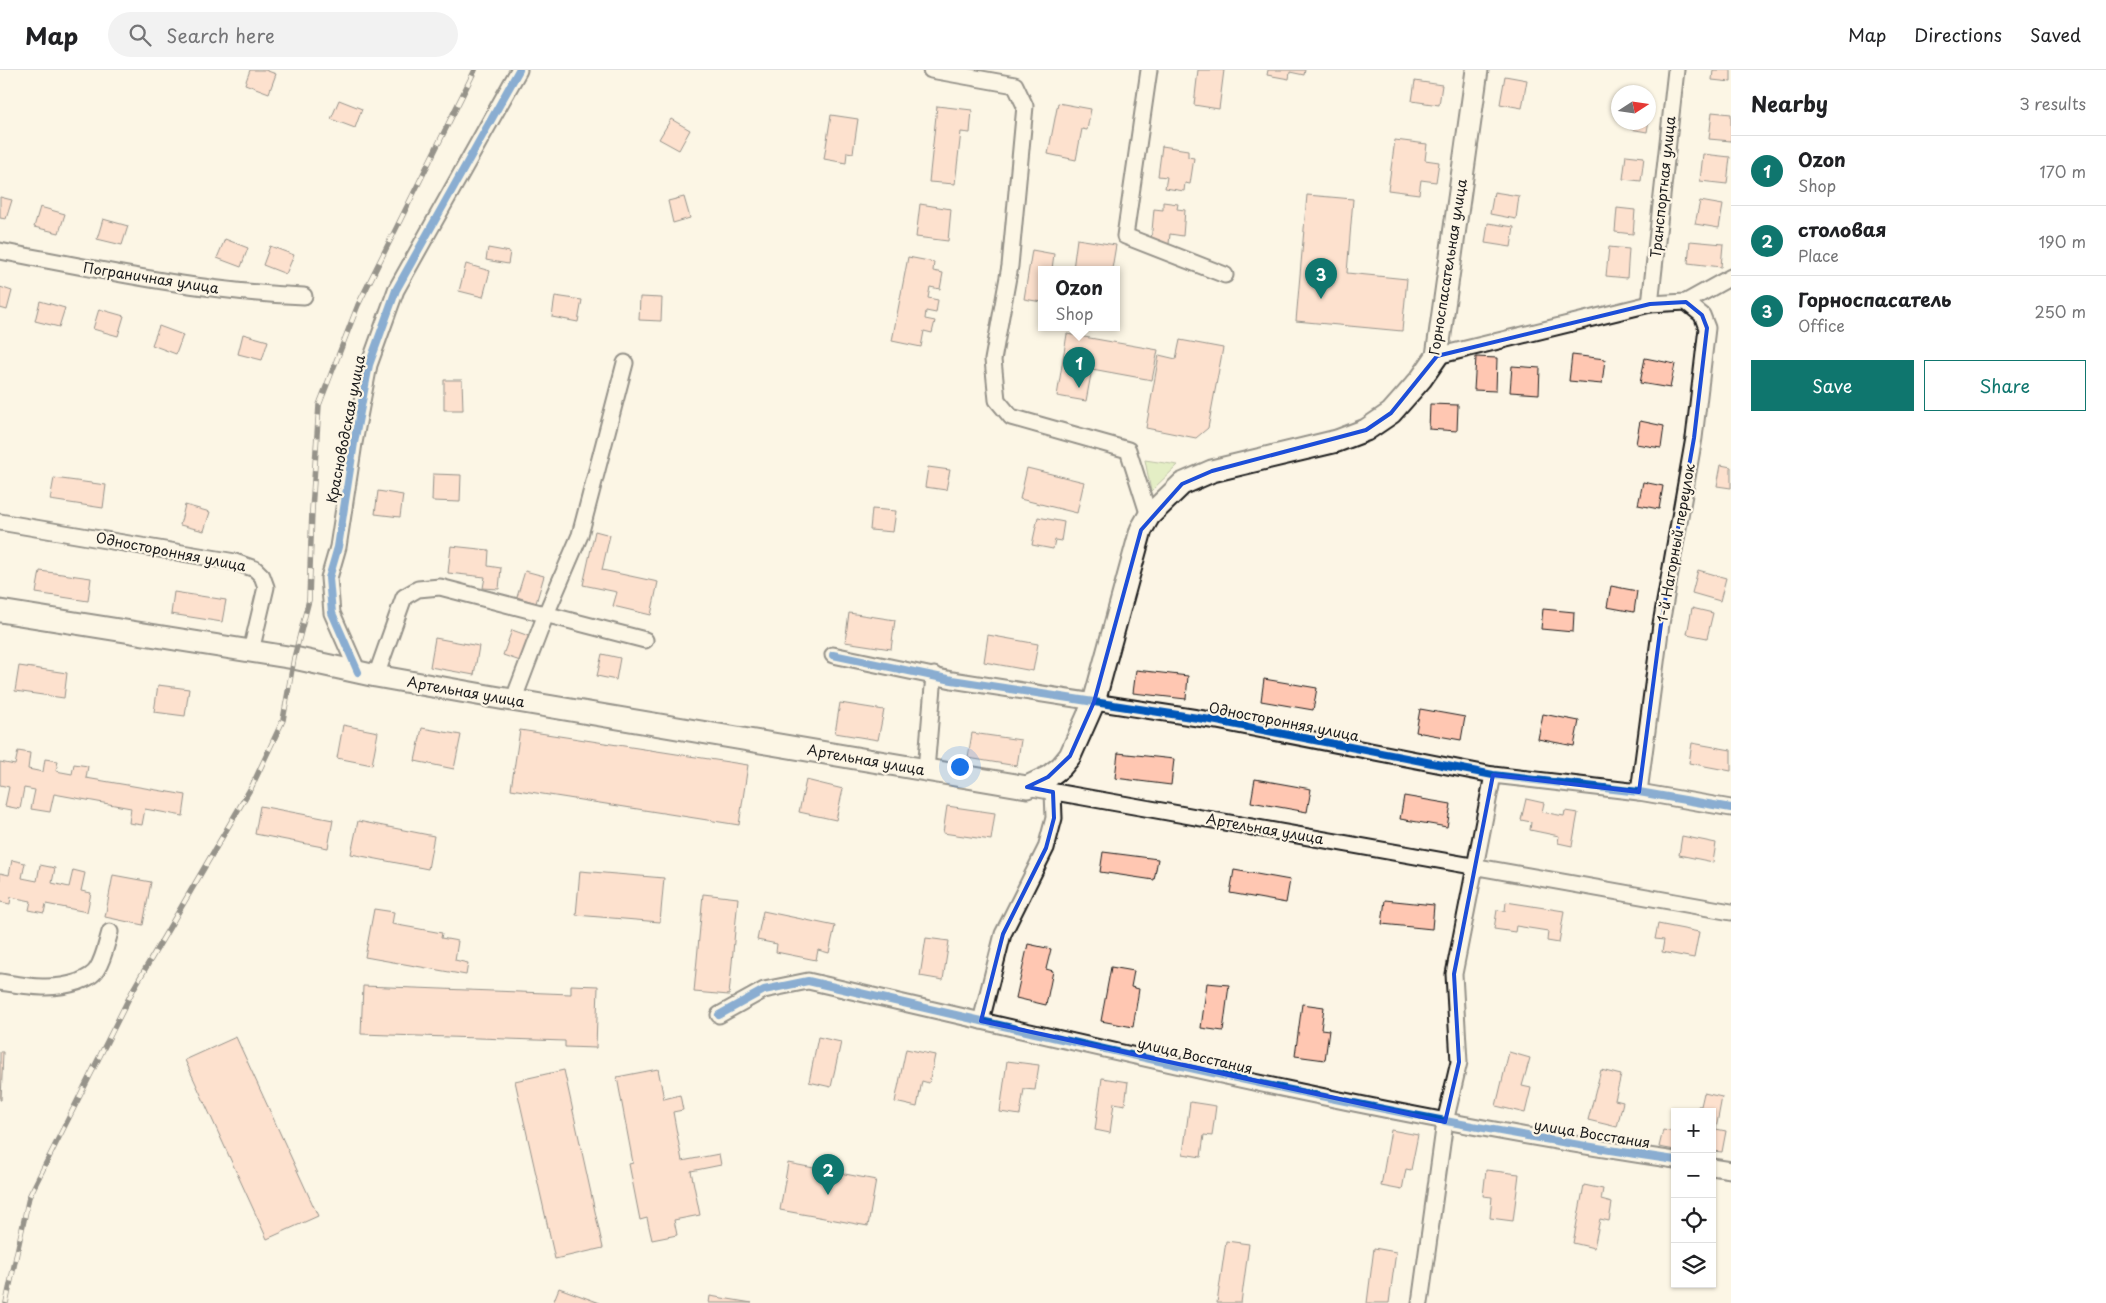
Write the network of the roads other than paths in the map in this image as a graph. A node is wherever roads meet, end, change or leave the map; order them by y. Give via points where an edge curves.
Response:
1 (519, 70) edge
2 (931, 70) edge
3 (1149, 70) edge
4 (1477, 70) edge
5 (1676, 70) edge
6 (0, 251) edge
7 (1225, 275) dead end
8 (1731, 277) edge
9 (304, 296) dead end
10 (1686, 302) junction
11 (1650, 304) junction
12 (1437, 356) junction
13 (625, 363) dead end
14 (1149, 516) junction
15 (0, 522) edge
16 (0, 611) edge
17 (546, 614) junction
18 (645, 640) dead end
19 (251, 651) junction
20 (833, 655) dead end
21 (367, 674) junction
22 (934, 675) junction
23 (513, 701) junction
24 (1094, 702) junction
25 (926, 770) junction
26 (1493, 775) junction
27 (1027, 787) junction
28 (1053, 792) junction
29 (1639, 792) junction
30 (1731, 808) edge
31 (1476, 867) junction
32 (1731, 912) edge
33 (110, 932) dead end
34 (0, 982) edge
35 (719, 1015) dead end
36 (981, 1021) junction
37 (1445, 1122) junction
38 (1671, 1159) edge
39 (1716, 1168) edge
40 (1731, 1170) edge
41 (1420, 1303) edge

1 - 21 street, Красноводская улица via 396,290 369,365 338,547 329,578 332,613
2 - 14 street via 1015,85 1025,106 1010,266 993,360 997,400 1011,417 1128,450
3 - 7 street via 1125,236
4 - 12 main road, Горноспасательная улица
5 - 11 street, Транспортная улица
6 - 9 street, Пограничная улица via 128,276 256,294
8 - 10 street
10 - 11 street
10 - 29 street, 1-й Нагорный переулок via 1702,315 1707,328 1694,438 1661,624
11 - 12 street
12 - 14 main road, Горноспасательная улица via 1391,414 1366,430 1337,441 1212,471 1182,484
13 - 17 street via 580,536
14 - 24 main road, Горноспасательная улица via 1141,530
15 - 19 street, Односторонняя улица via 235,562 255,569 266,587
16 - 19 main road, Артельная улица
17 - 18 street
17 - 21 street via 440,586 418,589 404,597
17 - 23 street
19 - 21 main road, Артельная улица
20 - 22 street, Односторонняя улица
21 - 23 main road, Артельная улица
22 - 24 street, Односторонняя улица
22 - 25 street
23 - 25 main road, Артельная улица
24 - 26 street, Односторонняя улица via 1216,721
24 - 27 main road, Горноспасательная улица via 1070,756 1048,777
25 - 27 main road, Артельная улица
26 - 29 street, Односторонняя улица
26 - 31 street
27 - 28 street, Артельная улица
28 - 31 street, Артельная улица
28 - 36 street via 1054,818 1046,848 1003,934
29 - 30 street, Односторонняя улица
31 - 32 street, Артельная улица
31 - 37 street via 1454,974 1459,1062
33 - 34 street via 96,972 87,979 63,987 40,988
35 - 36 street, улица Восстания via 764,990 808,981
36 - 37 street, улица Восстания
37 - 38 street, улица Восстания
37 - 41 street
39 - 40 street

